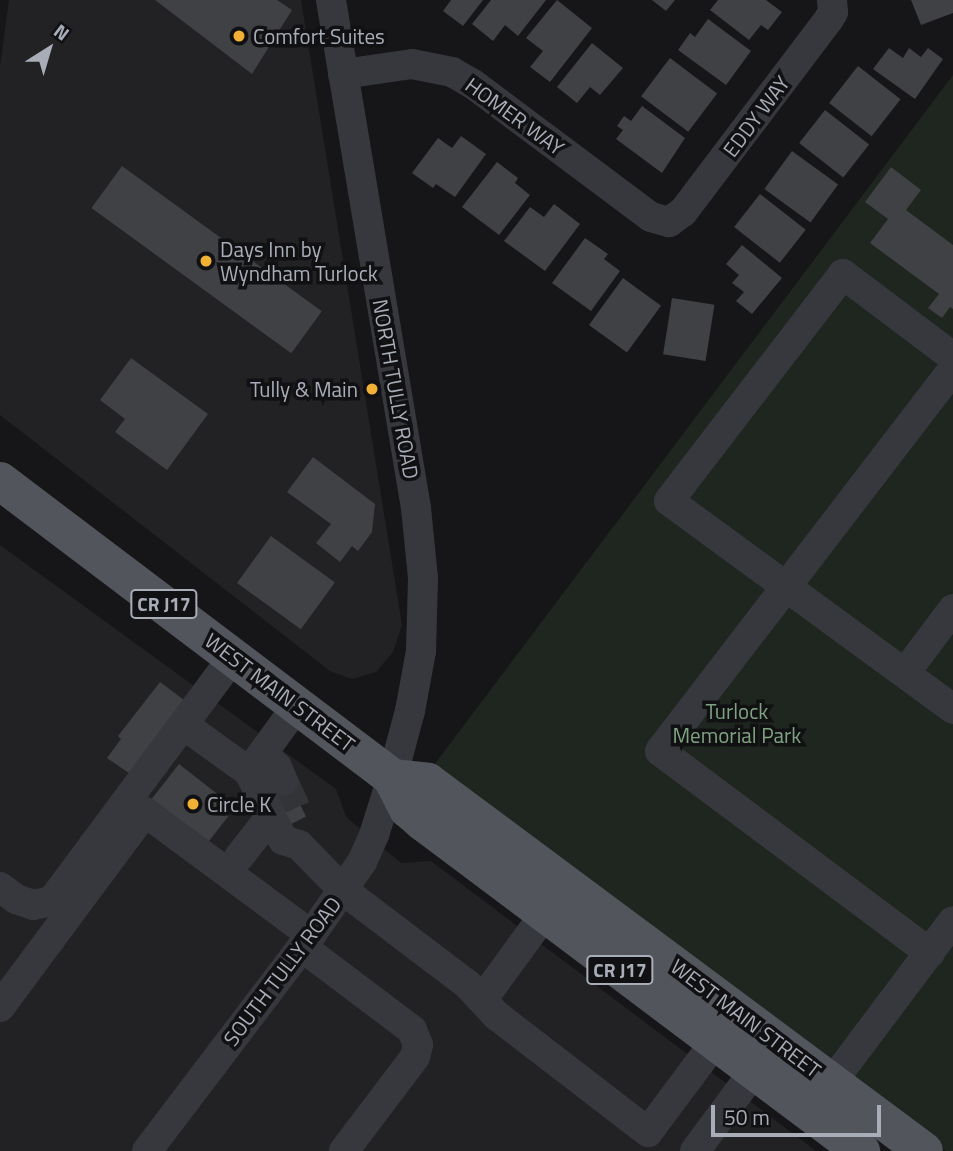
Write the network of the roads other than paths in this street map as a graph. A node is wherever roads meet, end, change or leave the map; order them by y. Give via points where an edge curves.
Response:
1 (331, 0) edge
2 (833, 2) edge
3 (343, 74) junction
4 (668, 222) joint
5 (953, 357) edge
6 (953, 369) edge
7 (0, 481) edge
8 (787, 587) junction
9 (953, 609) edge
10 (233, 657) junction
11 (905, 673) junction
12 (297, 705) junction
13 (953, 709) edge
14 (195, 733) dead end
15 (255, 763) junction
16 (392, 778) junction
17 (283, 781) tunnel mouth
18 (271, 816) junction
19 (239, 857) dead end
20 (0, 887) edge
21 (344, 890) junction
22 (545, 914) junction
23 (953, 922) edge
24 (306, 941) junction
25 (930, 953) junction
26 (482, 1000) junction
27 (0, 1007) edge
28 (777, 1041) junction
29 (715, 1042) junction
30 (754, 1071) junction
31 (832, 1082) junction
32 (147, 1151) edge
33 (344, 1151) edge
34 (695, 1151) edge
35 (861, 1151) edge
36 (924, 1151) edge

1 - 3 street, NORTH TULLY ROAD
2 - 4 street, EDDY WAY via 829,19 691,201
3 - 4 street, HOMER WAY via 412,64 452,72 651,217
3 - 16 street, NORTH TULLY ROAD via 422,558 421,651
5 - 8 street via 843,274 669,501
6 - 8 street
7 - 10 main road, WEST MAIN STREET / CR J17
8 - 11 street
8 - 25 street via 660,751
9 - 11 street
10 - 12 main road, WEST MAIN STREET / CR J17
10 - 20 street via 52,901 33,905
11 - 13 street
12 - 15 street
12 - 16 main road, WEST MAIN STREET / CR J17
14 - 15 street
15 - 17 street via 277,767
15 - 18 street
16 - 21 street, SOUTH TULLY ROAD via 369,849
16 - 22 main road, WEST MAIN STREET / CR J17 via 408,809
16 - 28 main road, WEST MAIN STREET / CR J17 via 429,782
18 - 19 street
18 - 21 street via 283,840 300,832
21 - 24 street, SOUTH TULLY ROAD
21 - 26 street
22 - 26 street
22 - 29 main road, WEST MAIN STREET / CR J17
23 - 25 street
24 - 27 street via 145,812
24 - 32 street, SOUTH TULLY ROAD
24 - 33 street via 412,1030 418,1045 415,1057
25 - 31 street
26 - 29 street via 648,1132
28 - 30 street
28 - 31 main road, WEST MAIN STREET / CR J17
29 - 30 main road, WEST MAIN STREET / CR J17
30 - 34 street
30 - 35 main road, WEST MAIN STREET / CR J17
31 - 36 main road, WEST MAIN STREET / CR J17

